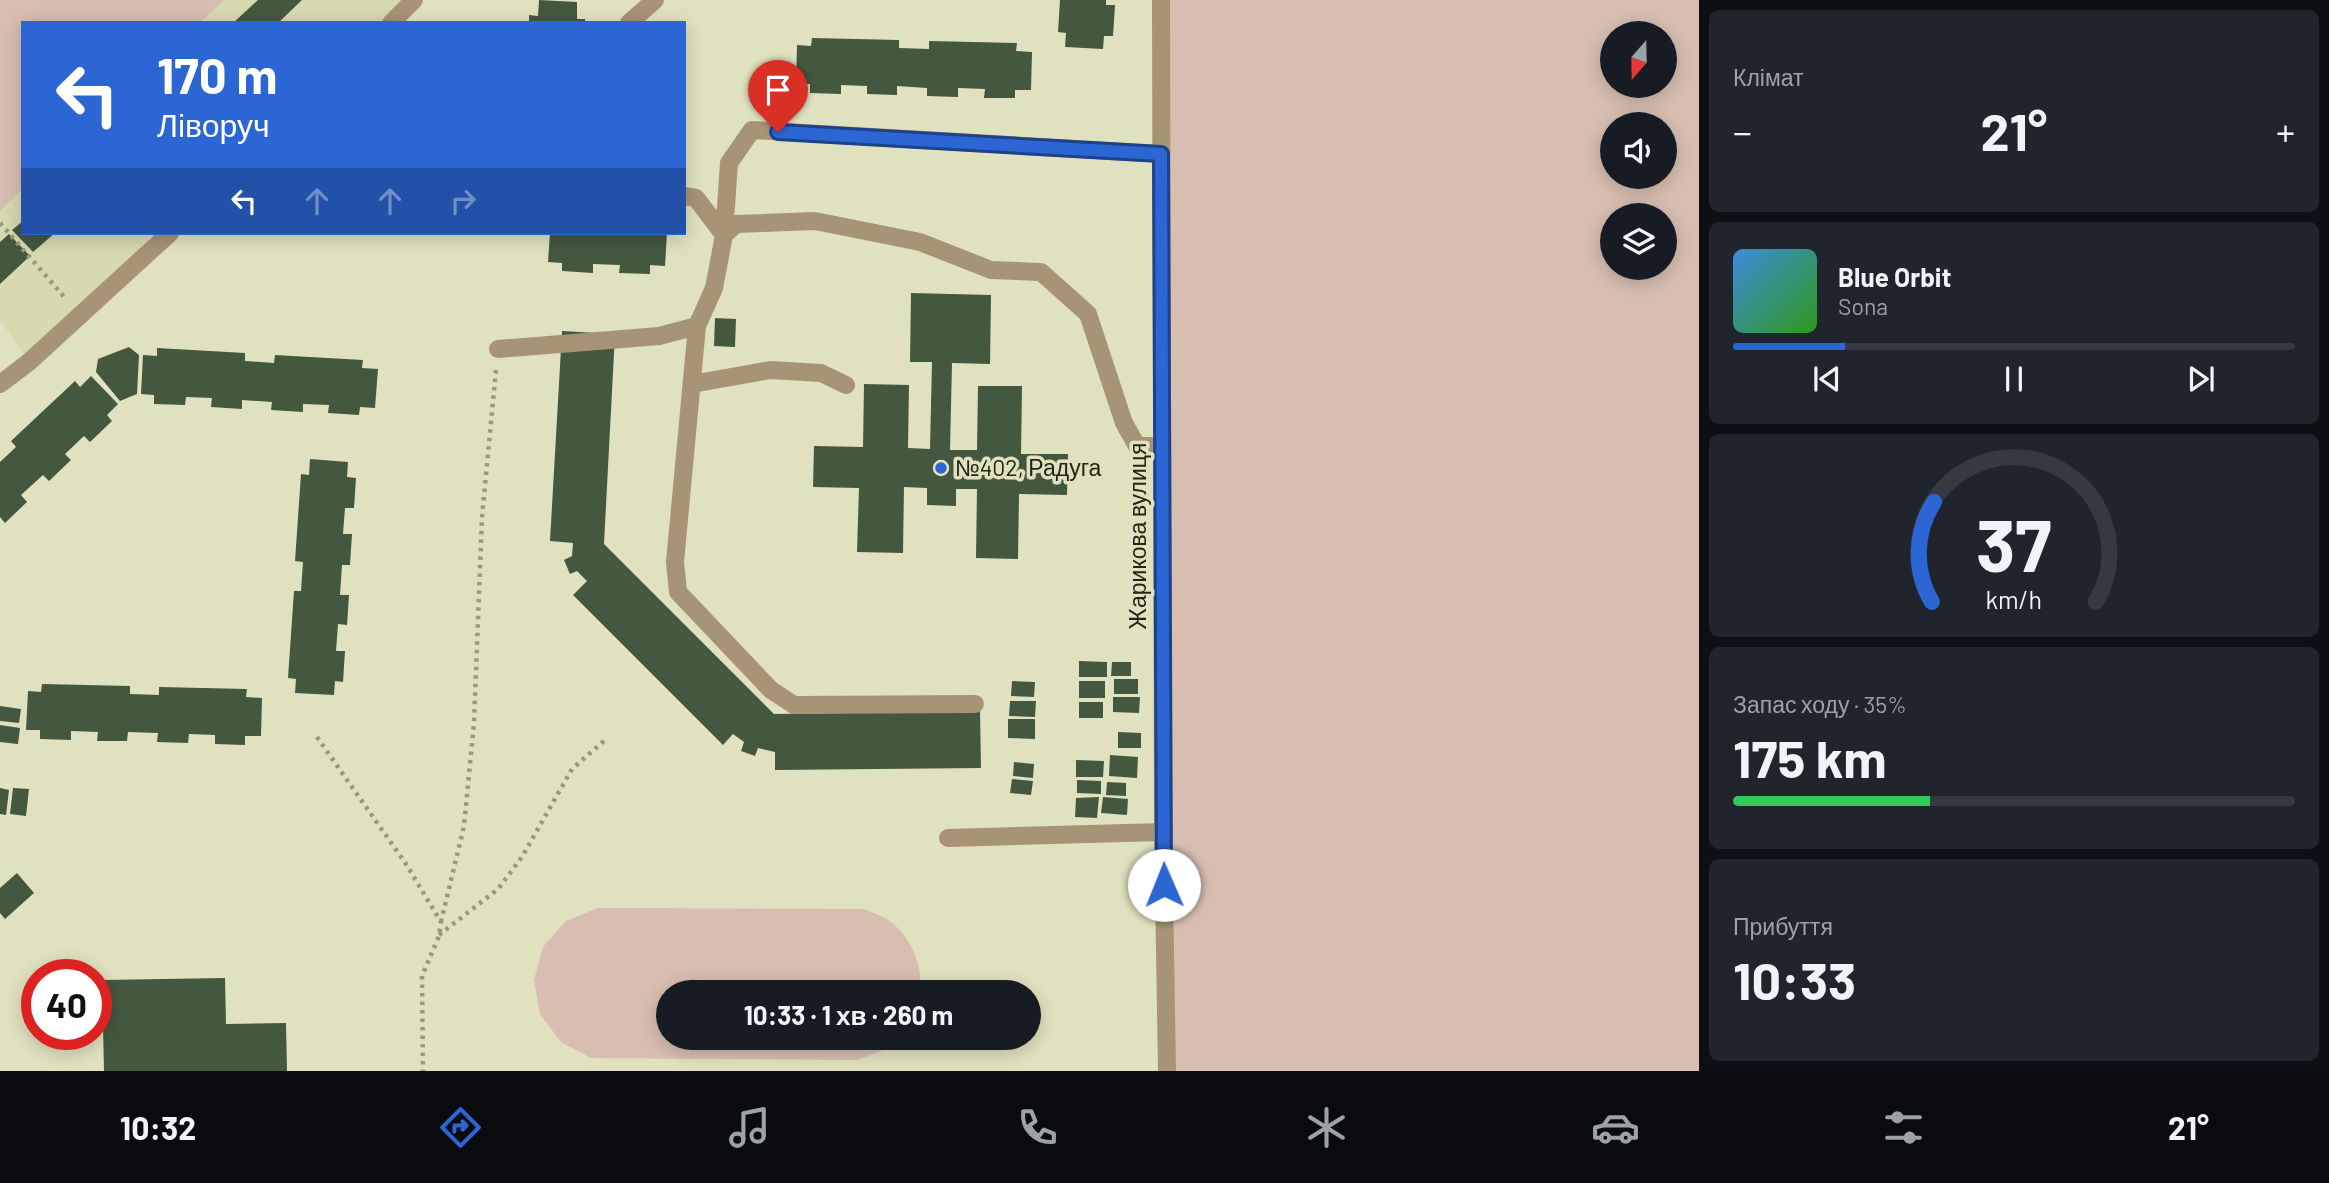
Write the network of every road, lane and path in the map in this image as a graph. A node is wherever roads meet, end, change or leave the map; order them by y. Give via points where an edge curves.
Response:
1 (414, 0) edge
2 (655, 0) edge
3 (1161, 0) edge
4 (393, 21) edge
5 (631, 21) edge
6 (1161, 154) junction
7 (686, 196) edge
8 (0, 223) edge
9 (168, 235) edge
10 (724, 235) junction
11 (80, 316) junction
12 (697, 326) junction
13 (498, 349) joint
14 (0, 384) edge
15 (691, 384) junction
16 (846, 385) dead end
17 (1162, 446) dead end
18 (975, 704) dead end
19 (317, 737) dead end
20 (605, 740) dead end
21 (1163, 832) junction
22 (948, 838) dead end
23 (441, 922) junction
24 (439, 936) junction
25 (423, 1071) edge
26 (1167, 1071) edge

1 - 4 street
2 - 5 street
3 - 6 street, Жарикова вулиця
6 - 10 street via 751,130 729,163
6 - 21 street, Жарикова вулиця
7 - 10 street via 696,198
8 - 11 path
9 - 11 street
10 - 12 street via 714,288
10 - 17 street via 736,224 815,221 920,242 991,270 1041,272 1088,314 1124,423 1137,446
11 - 14 street
12 - 13 street via 659,336
12 - 15 street
13 - 23 path via 482,517 474,723 464,826
15 - 16 street via 770,370 821,373
15 - 18 street via 675,562 678,592 771,690 794,705
19 - 23 path
20 - 24 path via 572,769 499,889
21 - 22 street
21 - 26 street, Жарикова вулиця
23 - 24 path
24 - 25 path via 422,975

